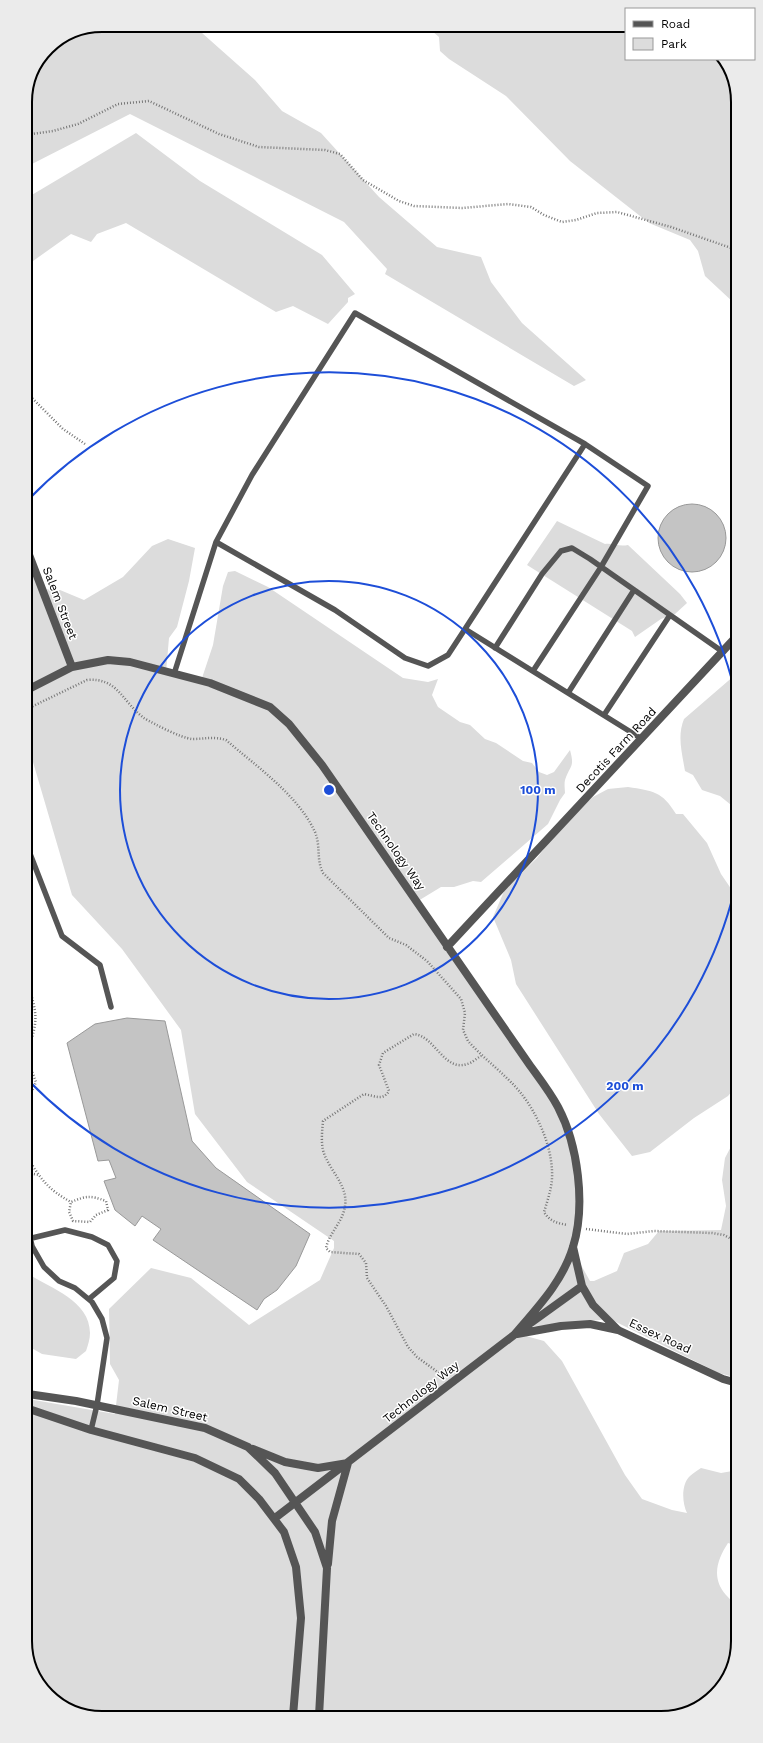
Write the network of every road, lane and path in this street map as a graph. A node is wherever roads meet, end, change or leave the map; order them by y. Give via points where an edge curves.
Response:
1 (32, 134) edge
2 (731, 248) edge
3 (32, 398) edge
4 (85, 444) dead end
5 (585, 444) junction
6 (216, 542) junction
7 (32, 563) edge
8 (601, 567) junction
9 (634, 590) junction
10 (670, 615) junction
11 (465, 629) junction
12 (731, 643) edge
13 (495, 648) junction
14 (723, 652) junction
15 (72, 667) junction
16 (533, 671) junction
17 (174, 674) junction
18 (32, 687) edge
19 (568, 693) junction
20 (32, 707) edge
21 (604, 715) junction
22 (642, 739) junction
23 (32, 859) edge
24 (447, 947) junction
25 (32, 1001) edge
26 (111, 1008) dead end
27 (32, 1040) edge
28 (481, 1056) junction
29 (32, 1072) edge
30 (32, 1091) edge
31 (32, 1164) edge
32 (32, 1174) edge
33 (40, 1176) junction
34 (71, 1202) junction
35 (578, 1228) junction
36 (32, 1238) edge
37 (731, 1239) edge
38 (32, 1246) edge
39 (573, 1247) junction
40 (582, 1286) junction
41 (89, 1299) junction
42 (618, 1330) junction
43 (514, 1335) junction
44 (438, 1373) dead end
45 (731, 1381) edge
46 (32, 1395) edge
47 (97, 1405) junction
48 (32, 1410) edge
49 (91, 1430) junction
50 (248, 1447) junction
51 (348, 1463) junction
52 (296, 1502) junction
53 (275, 1518) junction
54 (327, 1568) junction
55 (293, 1711) edge
56 (319, 1711) edge

1 - 2 path via 78,124 118,104 149,101 219,134 259,147 325,150 340,154 363,180 388,195 414,206 462,208 508,204 531,207 562,222 597,213 617,212
3 - 4 path via 63,429
5 - 6 lane via 355,313 252,475
5 - 8 lane via 648,486
5 - 11 lane
6 - 11 lane via 335,610 405,658 428,666 448,655
6 - 17 lane
7 - 15 street, Salem Street
8 - 9 lane
8 - 13 lane via 572,548 561,551 542,574
8 - 16 lane
9 - 10 lane
9 - 19 lane
10 - 14 lane
10 - 21 lane
11 - 13 lane
12 - 14 street, Decotis Farm Road
13 - 16 lane
14 - 22 street, Decotis Farm Road
15 - 17 street, Technology Way via 108,660 130,662
15 - 18 street, Technology Way
16 - 19 lane
17 - 24 street, Technology Way via 210,683 270,707 289,724 322,765
19 - 21 lane
20 - 28 path via 87,680 97,679 112,685 144,717 175,733 190,739 217,737 226,740 282,788 297,806 314,830 319,843 319,864 323,873 390,938 406,945 427,961 461,999 465,1013 463,1030 468,1041
21 - 22 lane
22 - 24 street, Decotis Farm Road
23 - 26 lane via 62,936 100,965
24 - 35 street, Technology Way via 559,1108 575,1157 580,1203
25 - 27 path via 36,1017
28 - 35 path via 521,1093 546,1141 552,1171 544,1212 547,1218
28 - 44 path via 467,1065 456,1065 445,1059 427,1038 414,1034 383,1054 379,1064 389,1091 386,1096 380,1098 364,1094 323,1121 322,1146 325,1157 342,1185 346,1206 328,1238 326,1248 330,1252 358,1254 366,1263 367,1278 386,1306 408,1347 416,1357
29 - 30 path via 36,1082
31 - 33 path
32 - 33 path
33 - 34 path via 52,1191
34 - 34 path via 86,1196 94,1196 106,1201 108,1210 90,1222 73,1221 69,1212
35 - 37 path via 627,1234 654,1230 712,1233
35 - 39 street, Technology Way
36 - 41 lane via 65,1230 92,1237 108,1245 117,1261 114,1278
38 - 41 lane via 44,1267 59,1281 75,1288
39 - 40 street, Essex Road
39 - 43 street, Technology Way via 552,1288
40 - 42 street, Essex Road via 593,1305
40 - 43 street, Technology Way
41 - 47 lane via 102,1319 107,1338
42 - 43 street via 590,1324 560,1326
42 - 45 street, Essex Road
43 - 51 street, Technology Way
46 - 47 street, Salem Street
47 - 49 lane
47 - 50 street, Salem Street via 205,1428
48 - 49 street
49 - 53 street via 195,1458 239,1479
50 - 51 street via 285,1462 318,1468
50 - 52 street, Salem Street via 275,1473
51 - 52 street, Technology Way
51 - 54 street via 332,1521
52 - 53 street, Technology Way
52 - 54 street, Salem Street via 315,1532
53 - 55 street via 284,1532 296,1567 301,1618
54 - 56 street, Salem Street

